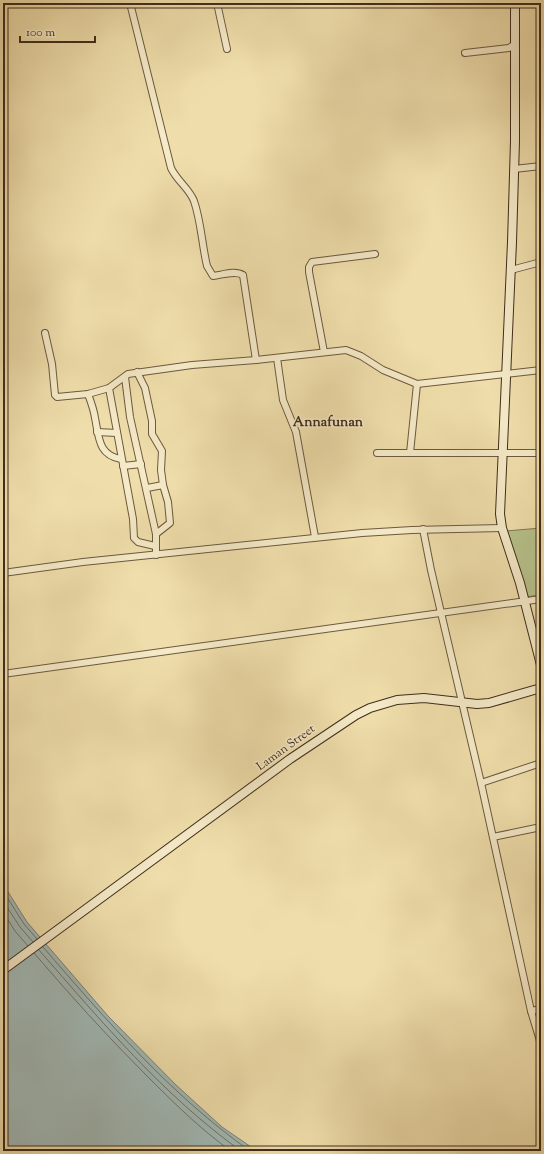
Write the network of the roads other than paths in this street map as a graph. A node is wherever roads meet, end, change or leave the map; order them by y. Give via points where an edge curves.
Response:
1 (130, 3) edge
2 (217, 3) edge
3 (515, 3) edge
4 (515, 44) junction
5 (227, 49) dead end
6 (465, 53) dead end
7 (541, 166) edge
8 (514, 169) junction
9 (376, 254) dead end
10 (541, 262) edge
11 (511, 270) junction
12 (45, 333) dead end
13 (324, 352) junction
14 (277, 358) junction
15 (256, 360) junction
16 (541, 370) edge
17 (137, 372) junction
18 (505, 374) junction
19 (125, 377) junction
20 (417, 384) junction
21 (109, 388) junction
22 (88, 394) junction
23 (97, 432) junction
24 (117, 433) junction
25 (503, 452) junction
26 (541, 452) edge
27 (377, 453) dead end
28 (410, 453) junction
29 (121, 459) junction
30 (141, 464) junction
31 (123, 466) junction
32 (163, 485) junction
33 (146, 488) junction
34 (502, 528) junction
35 (423, 529) junction
36 (156, 534) junction
37 (315, 537) junction
38 (155, 546) junction
39 (156, 554) junction
40 (3, 573) edge
41 (541, 599) edge
42 (524, 602) junction
43 (440, 613) junction
44 (541, 665) edge
45 (3, 674) edge
46 (541, 688) edge
47 (462, 702) junction
48 (541, 763) edge
49 (481, 784) junction
50 (541, 827) edge
51 (493, 837) junction
52 (3, 970) edge
53 (541, 1009) edge
54 (531, 1011) junction
55 (541, 1044) edge

1 - 15 street via 171,168 194,201 210,273 213,276 231,273 243,275
2 - 5 street
3 - 4 street
4 - 6 street via 509,48
4 - 8 street
7 - 8 street
8 - 11 street
9 - 13 street via 322,259 310,265 309,272
10 - 11 street
11 - 18 street
12 - 22 street via 55,394 61,397
13 - 14 street
13 - 20 street via 346,350 383,370
14 - 15 street
14 - 37 street via 284,400 296,432
15 - 17 street
16 - 18 street
17 - 19 street
17 - 32 street via 145,388 152,434 162,451
18 - 20 street
18 - 25 street
19 - 21 street
19 - 30 street via 130,416
20 - 28 street
21 - 22 street
21 - 24 street
22 - 23 street
23 - 24 street
23 - 29 street via 103,450
24 - 29 street
25 - 26 street
25 - 28 street
25 - 34 street via 500,504
27 - 28 street
29 - 31 street
30 - 31 street
30 - 33 street
31 - 38 street via 134,538 138,542
32 - 33 street
32 - 36 street via 170,523
33 - 36 street
34 - 35 street
34 - 42 street
35 - 37 street
35 - 43 street
36 - 38 street
37 - 39 street
38 - 39 street
39 - 40 street
41 - 42 street
42 - 43 street
42 - 44 street
43 - 45 street
43 - 47 street
46 - 47 street, Laman Street via 489,703
47 - 49 street
47 - 52 street, Laman Street via 424,698 397,700 370,708 345,721
48 - 49 street
49 - 51 street
50 - 51 street
51 - 54 street
53 - 54 street
54 - 55 street

